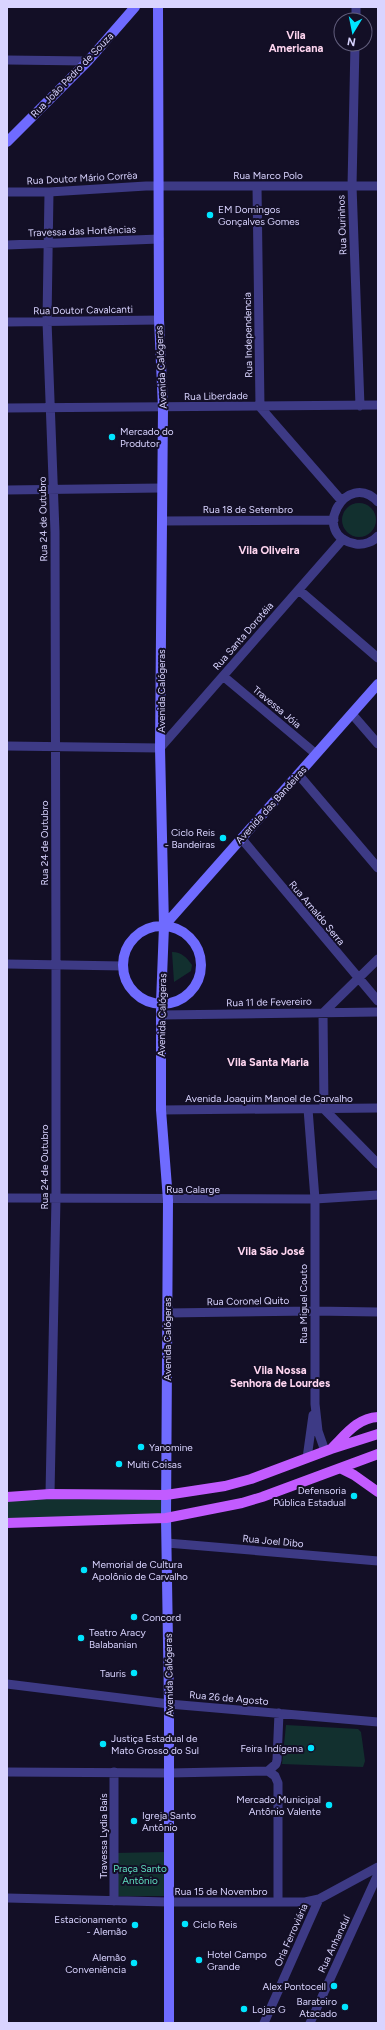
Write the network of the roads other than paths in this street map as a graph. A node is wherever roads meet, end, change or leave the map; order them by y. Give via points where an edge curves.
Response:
1 (135, 7) edge
2 (158, 7) edge
3 (355, 52) edge
4 (7, 60) edge
5 (88, 61) junction
6 (7, 142) edge
7 (158, 186) junction
8 (257, 186) junction
9 (352, 186) junction
10 (378, 186) edge
11 (7, 192) edge
12 (49, 192) junction
13 (158, 239) junction
14 (48, 244) junction
15 (7, 245) edge
16 (159, 320) junction
17 (47, 321) junction
18 (7, 322) edge
19 (360, 406) junction
20 (378, 406) edge
21 (260, 407) junction
22 (7, 408) edge
23 (51, 408) junction
24 (163, 408) junction
25 (162, 488) junction
26 (7, 490) edge
27 (54, 490) junction
28 (341, 500) junction
29 (377, 500) edge
30 (334, 520) junction
31 (162, 521) junction
32 (378, 536) edge
33 (343, 539) junction
34 (299, 590) junction
35 (378, 658) edge
36 (223, 676) junction
37 (378, 684) edge
38 (352, 714) junction
39 (378, 744) edge
40 (7, 746) edge
41 (55, 747) junction
42 (160, 748) junction
43 (316, 754) junction
44 (298, 774) junction
45 (241, 838) junction
46 (378, 868) edge
47 (164, 926) junction
48 (378, 959) edge
49 (7, 964) edge
50 (56, 965) junction
51 (123, 966) junction
52 (358, 979) junction
53 (378, 1001) edge
54 (161, 1003) junction
55 (378, 1012) edge
56 (323, 1013) junction
57 (161, 1015) junction
58 (378, 1108) edge
59 (308, 1109) junction
60 (324, 1109) junction
61 (161, 1110) junction
62 (378, 1164) edge
63 (378, 1195) edge
64 (7, 1198) edge
65 (56, 1198) junction
66 (168, 1200) junction
67 (315, 1200) junction
68 (314, 1311) junction
69 (378, 1312) edge
70 (167, 1313) junction
71 (315, 1404) junction
72 (378, 1417) edge
73 (378, 1434) edge
74 (328, 1450) junction
75 (378, 1454) edge
76 (307, 1458) junction
77 (340, 1468) junction
78 (378, 1492) edge
79 (50, 1494) junction
80 (166, 1495) junction
81 (7, 1497) edge
82 (166, 1518) junction
83 (7, 1523) edge
84 (167, 1543) junction
85 (378, 1561) edge
86 (7, 1684) edge
87 (169, 1704) junction
88 (279, 1713) junction
89 (378, 1722) edge
90 (268, 1771) junction
91 (7, 1772) edge
92 (114, 1772) junction
93 (169, 1773) junction
94 (378, 1867) edge
95 (378, 1874) edge
96 (7, 1898) edge
97 (319, 1899) junction
98 (114, 1901) junction
99 (168, 1902) junction
100 (278, 1902) junction
101 (169, 2023) edge
102 (264, 2023) edge
103 (310, 2023) edge

1 - 5 main road, Rua João Pedro de Souza
2 - 7 main road, Avenida Calógeras
3 - 9 street, Rua Ourinhos
4 - 5 street
5 - 6 main road, Rua João Pedro de Souza
7 - 8 street, Rua Marco Polo
7 - 12 street, Rua Doutor Mário Corrêa
7 - 13 main road, Avenida Calógeras
8 - 9 street, Rua Marco Polo
8 - 21 street, Rua Independencia
9 - 10 street, Rua Marco Polo
9 - 19 street, Rua Ourinhos
11 - 12 street, Rua Doutor Mário Corrêa
12 - 14 street, Rua 24 de Outubro
13 - 14 street, Travessa das Hortências
13 - 16 main road, Avenida Calógeras
14 - 15 street, Travessa das Hortências
14 - 17 street, Rua 24 de Outubro
16 - 17 street, Rua Doutor Cavalcanti
16 - 24 main road, Avenida Calógeras
17 - 18 street, Rua Doutor Cavalcanti
17 - 23 street, Rua 24 de Outubro
19 - 20 street, Rua Liberdade
19 - 21 street, Rua Liberdade
21 - 24 street, Rua Liberdade
21 - 28 street
22 - 23 street, Rua Liberdade
23 - 24 street, Rua Liberdade
23 - 27 street, Rua 24 de Outubro
24 - 25 main road, Avenida Calógeras
25 - 27 street
25 - 31 main road, Avenida Calógeras
26 - 27 street
27 - 41 street, Rua 24 de Outubro
28 - 29 street via 355,494 370,496
28 - 30 street via 336,506
30 - 31 street, Rua 18 de Setembro
30 - 33 street via 335,528
31 - 42 main road, Avenida Calógeras
32 - 33 street via 368,543 360,544
33 - 34 street, Rua Santa Dorotéia
34 - 35 street
34 - 36 street, Rua Santa Dorotéia
36 - 42 street, Rua Santa Dorotéia
36 - 43 street, Travessa Jóia
37 - 38 main road, Avenida das Bandeiras
38 - 39 street
38 - 43 main road, Avenida das Bandeiras
40 - 41 street
41 - 42 street
41 - 50 street, Rua 24 de Outubro
42 - 47 main road, Avenida Calógeras
43 - 44 main road, Avenida das Bandeiras
44 - 45 main road, Avenida das Bandeiras
44 - 46 street
45 - 47 main road, Avenida das Bandeiras
45 - 52 street, Rua Arnaldo Serra
47 - 51 main road via 152,927 140,933 125,953
47 - 54 main road, Avenida Calógeras
47 - 54 main road via 176,928 187,934 200,954 201,966 196,984 184,997 173,1002
48 - 52 street
49 - 50 street
50 - 51 street
50 - 65 street, Rua 24 de Outubro
51 - 54 main road via 125,977 139,996
52 - 53 street, Rua Arnaldo Serra
52 - 56 street
54 - 57 main road, Avenida Calógeras
55 - 56 street, Rua 11 de Fevereiro
56 - 57 street, Rua 11 de Fevereiro
56 - 60 street
57 - 61 main road, Avenida Calógeras
58 - 60 street, Avenida Joaquim Manoel de Carvalho
59 - 60 street, Avenida Joaquim Manoel de Carvalho
59 - 61 street, Avenida Joaquim Manoel de Carvalho
59 - 67 street, Rua Miguel Couto
60 - 62 street
61 - 66 main road, Avenida Calógeras
63 - 67 street, Rua Calarge
64 - 65 street, Rua Calarge
65 - 66 street, Rua Calarge
65 - 79 street, Rua 24 de Outubro
66 - 67 street, Rua Calarge
66 - 70 main road, Avenida Calógeras
67 - 68 street, Rua Miguel Couto
68 - 69 street, Rua Coronel Quito
68 - 70 street, Rua Coronel Quito
68 - 71 street, Rua Miguel Couto
70 - 80 main road, Avenida Calógeras
71 - 74 street, Rua Miguel Couto via 320,1441
71 - 76 street, Rua Miguel Couto
72 - 74 main road via 358,1422
73 - 74 main road
74 - 76 main road
75 - 77 main road
76 - 80 main road via 225,1486
77 - 78 main road
77 - 82 main road via 242,1503
79 - 80 main road
79 - 81 main road
80 - 82 main road, Avenida Calógeras
82 - 83 main road
82 - 84 main road, Avenida Calógeras
84 - 85 street, Rua Joel Dibo
84 - 87 main road, Avenida Calógeras
86 - 87 street, Rua 26 de Agosto
87 - 88 street, Rua 26 de Agosto
87 - 93 main road, Avenida Calógeras
88 - 89 street, Rua 26 de Agosto
88 - 90 street via 277,1760
90 - 93 street
90 - 100 street via 275,1776 278,1783
91 - 92 street
92 - 93 street
92 - 98 street, Travessa Lydia Baís
93 - 99 main road, Avenida Calógeras
94 - 97 street, Rua 15 de Novembro
95 - 103 street, Rua Anhanduí
96 - 98 street, Rua 15 de Novembro
97 - 100 street, Rua 15 de Novembro
97 - 102 street, Orla Ferroviária
98 - 99 street, Rua 15 de Novembro
99 - 100 street, Rua 15 de Novembro
99 - 101 main road, Avenida Calógeras

